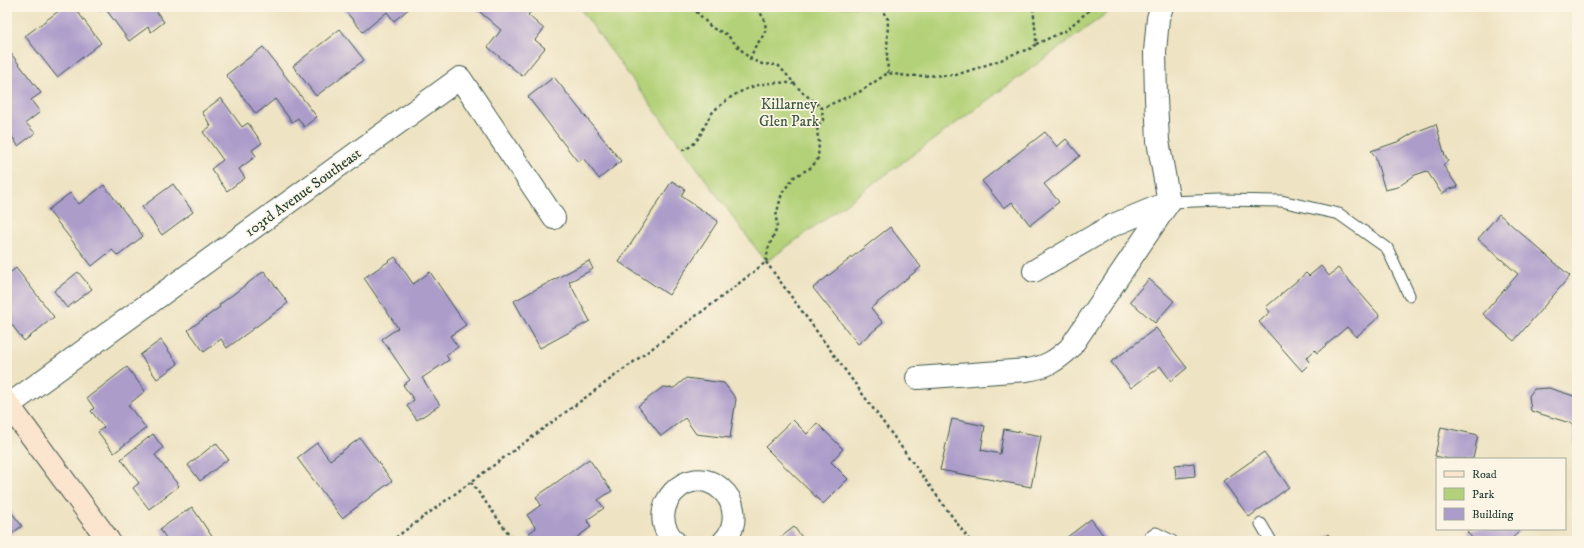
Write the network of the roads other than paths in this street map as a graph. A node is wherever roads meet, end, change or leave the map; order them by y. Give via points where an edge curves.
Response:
1 (1162, 7) edge
2 (1169, 202) junction
3 (554, 218) dead end
4 (1034, 271) dead end
5 (1410, 295) dead end
6 (917, 378) dead end
7 (8, 404) edge
8 (1261, 524) dead end
9 (669, 540) edge
10 (109, 541) edge
11 (724, 541) edge
12 (1145, 541) edge
13 (1172, 541) edge
14 (1271, 541) edge

1 - 2 street via 1158,18 1155,60 1158,141
2 - 4 street via 1111,226
2 - 5 lane via 1281,202 1339,214 1387,248
2 - 6 street via 1070,348 1056,360 1041,368 1027,370
3 - 7 street, 103rd Avenue Southeast via 460,78
7 - 10 street
8 - 14 lane
9 - 11 street via 663,516 664,505 678,488 687,482 698,480 710,482 719,488 728,495 733,505 733,527
12 - 13 lane via 1156,533

